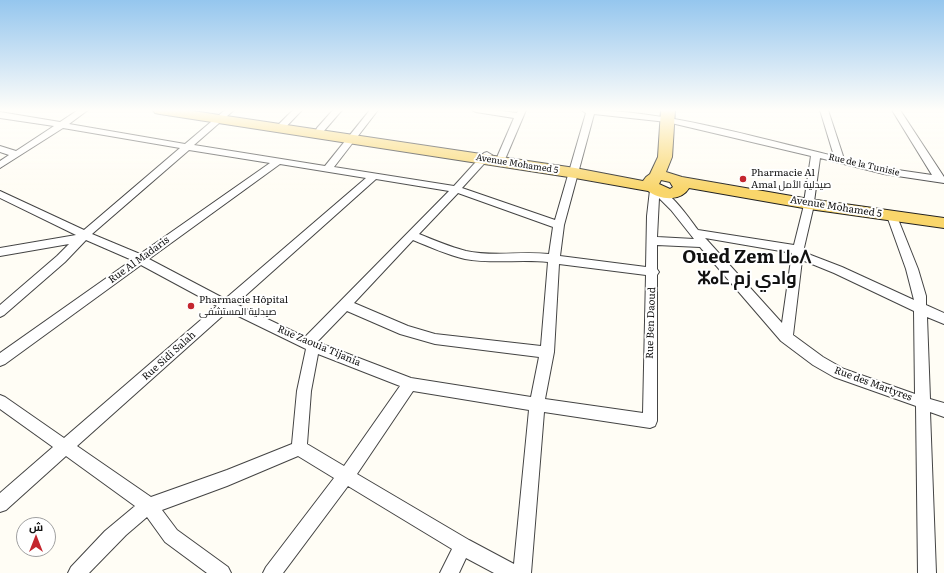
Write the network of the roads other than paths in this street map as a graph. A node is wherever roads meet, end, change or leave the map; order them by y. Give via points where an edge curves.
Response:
1 (44, 137) edge
2 (129, 137) edge
3 (199, 137) edge
4 (354, 137) joint
5 (510, 137) edge
6 (582, 137) edge
7 (665, 137) edge
8 (750, 137) edge
9 (833, 137) edge
10 (914, 137) edge
11 (187, 147) junction
12 (0, 149) edge
13 (17, 154) junction
14 (816, 154) junction
15 (485, 157) junction
16 (501, 159) junction
17 (840, 160) junction
18 (278, 161) junction
19 (0, 165) edge
20 (327, 169) junction
21 (575, 171) junction
22 (374, 176) junction
23 (942, 180) edge
24 (666, 187) junction
25 (456, 189) junction
26 (0, 194) edge
27 (808, 206) junction
28 (893, 219) junction
29 (944, 223) edge
30 (559, 225) junction
31 (944, 229) edge
32 (695, 233) junction
33 (410, 235) junction
34 (83, 237) junction
35 (653, 241) junction
36 (703, 243) junction
37 (0, 252) edge
38 (798, 252) junction
39 (554, 258) junction
40 (140, 259) junction
41 (653, 272) junction
42 (226, 305) junction
43 (345, 305) junction
44 (920, 308) junction
45 (0, 312) edge
46 (944, 319) edge
47 (786, 337) junction
48 (310, 345) junction
49 (546, 352) junction
50 (0, 360) edge
51 (410, 384) junction
52 (0, 401) edge
53 (923, 402) junction
54 (537, 404) junction
55 (944, 410) edge
56 (615, 417) joint
57 (65, 448) junction
58 (299, 448) junction
59 (346, 476) junction
60 (0, 504) edge
61 (149, 506) junction
62 (463, 546) junction
63 (77, 573) edge
64 (222, 573) edge
65 (272, 573) edge
66 (449, 573) edge
67 (512, 573) edge
68 (522, 573) edge
69 (927, 573) edge

1 - 13 street
2 - 11 street
3 - 11 street
4 - 15 main road, Avenue Mohamed 5
4 - 20 street
5 - 16 street
6 - 21 street
7 - 24 main road
8 - 14 street, Rue de la Tunisie
9 - 17 street
10 - 23 street
11 - 18 street
11 - 34 street
12 - 13 street
13 - 19 street
14 - 17 street, Rue de la Tunisie
14 - 27 street
15 - 16 main road, Avenue Mohamed 5
15 - 25 street
16 - 21 main road, Avenue Mohamed 5
17 - 23 street, Rue de la Tunisie via 884,171
18 - 20 street
18 - 40 street, Rue Al Madaris
20 - 22 street
21 - 24 main road, Avenue Mohamed 5
21 - 30 street
22 - 25 street
22 - 42 street, Rue Sidi Salah
24 - 27 main road, Avenue Mohamed 5 via 728,193
24 - 32 street, Rue des Martyres
24 - 35 street, Rue Ben Daoud via 652,216
25 - 30 street
25 - 33 street
26 - 34 street, Rue Zaouia Tijania
27 - 28 main road, Avenue Mohamed 5
27 - 38 street
28 - 29 main road, Avenue Mohamed 5
28 - 31 main road, Avenue Mohamed 5
28 - 44 street via 918,287
30 - 39 street
32 - 36 street, Rue des Martyres
32 - 38 street
33 - 39 street via 466,255
33 - 43 street
34 - 37 street
34 - 40 street, Rue Zaouia Tijania
34 - 45 street
35 - 36 street
35 - 41 street, Rue Ben Daoud
36 - 47 street, Rue des Martyres
38 - 44 street
38 - 47 street
39 - 41 street
39 - 49 street
40 - 42 street, Rue Zaouia Tijania
40 - 50 street, Rue Al Madaris
41 - 56 street, Rue Ben Daoud via 650,421
42 - 48 street, Rue Zaouia Tijania
42 - 57 street, Rue Sidi Salah
43 - 48 street
43 - 49 street via 435,339
44 - 46 street
44 - 53 street
47 - 53 street, Rue des Martyres via 839,373
48 - 51 street, Rue Zaouia Tijania
48 - 58 street
49 - 54 street
51 - 54 street, Rue Zaouia Tijania
51 - 59 street
52 - 57 street
53 - 55 street, Rue des Martyres
53 - 69 street
54 - 56 street, Rue Zaouia Tijania
54 - 68 street
57 - 60 street, Rue Sidi Salah
57 - 61 street
58 - 59 street
58 - 61 street via 228,478
59 - 62 street
59 - 65 street
61 - 63 street via 125,524
61 - 64 street via 172,536
62 - 66 street
62 - 67 street

